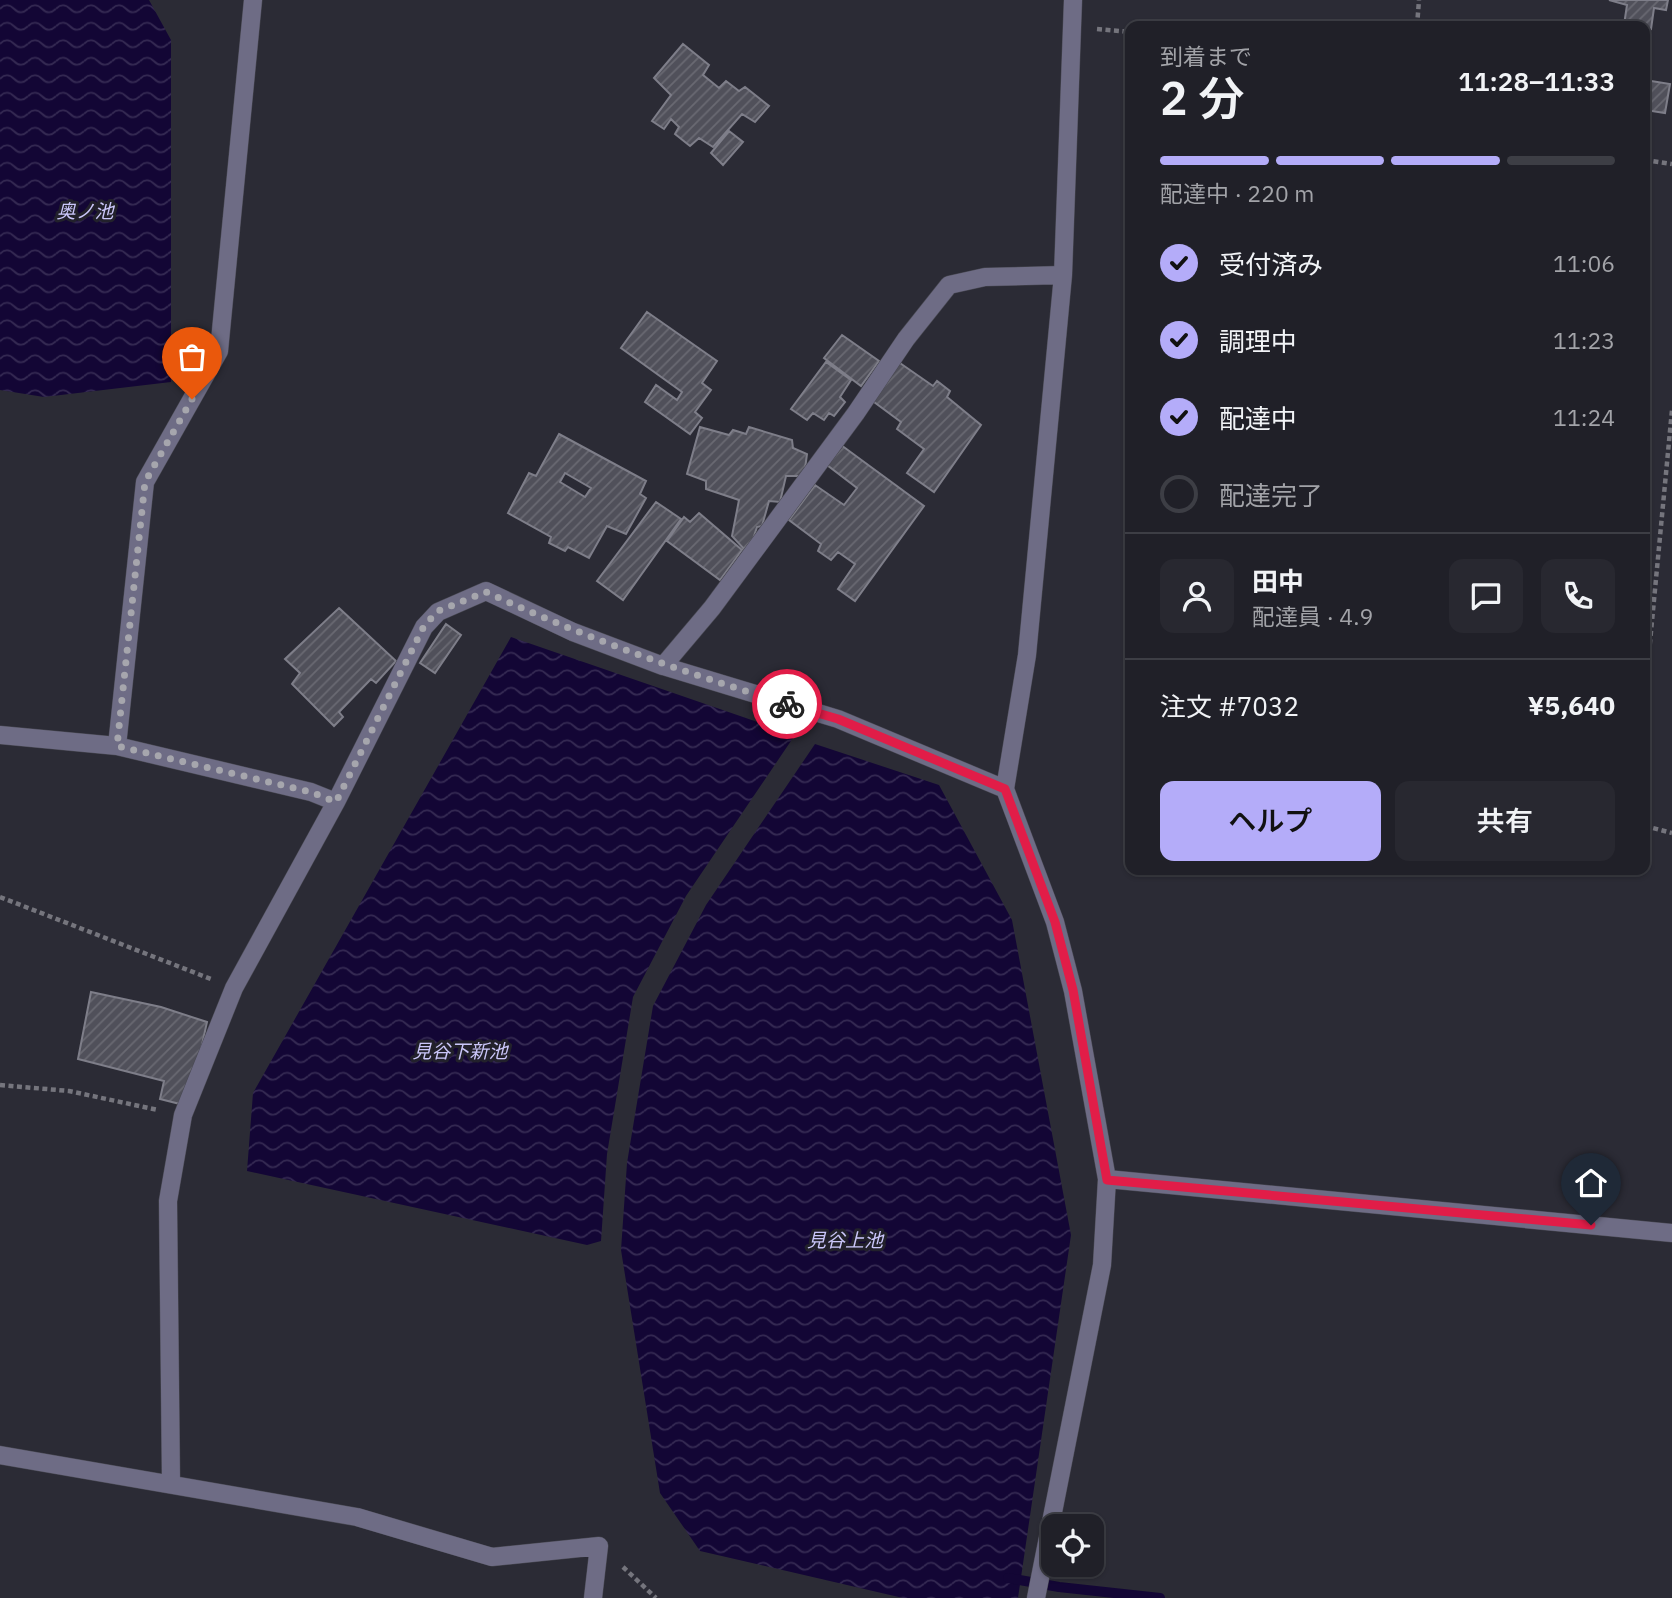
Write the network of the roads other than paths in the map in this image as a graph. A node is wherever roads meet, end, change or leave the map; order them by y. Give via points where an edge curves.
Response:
1 (253, 0) edge
2 (1073, 0) edge
3 (1063, 275) junction
4 (663, 666) junction
5 (0, 735) edge
6 (117, 746) junction
7 (1005, 789) junction
8 (336, 802) junction
9 (1107, 1180) junction
10 (1672, 1233) edge
11 (0, 1455) edge
12 (171, 1482) junction
13 (593, 1598) edge
14 (1035, 1598) edge

1 - 6 street via 219,351 145,482
2 - 3 street
3 - 4 street via 985,277 949,285 712,608
3 - 7 street via 1027,655
4 - 7 street via 838,719
4 - 8 street via 486,592 438,611 424,626
5 - 6 street
6 - 8 street
7 - 9 street via 1055,922 1073,990
8 - 12 street via 234,988 183,1115 168,1201
9 - 10 street
9 - 14 street via 1102,1265
11 - 12 street
12 - 13 street via 357,1517 492,1557 599,1546

